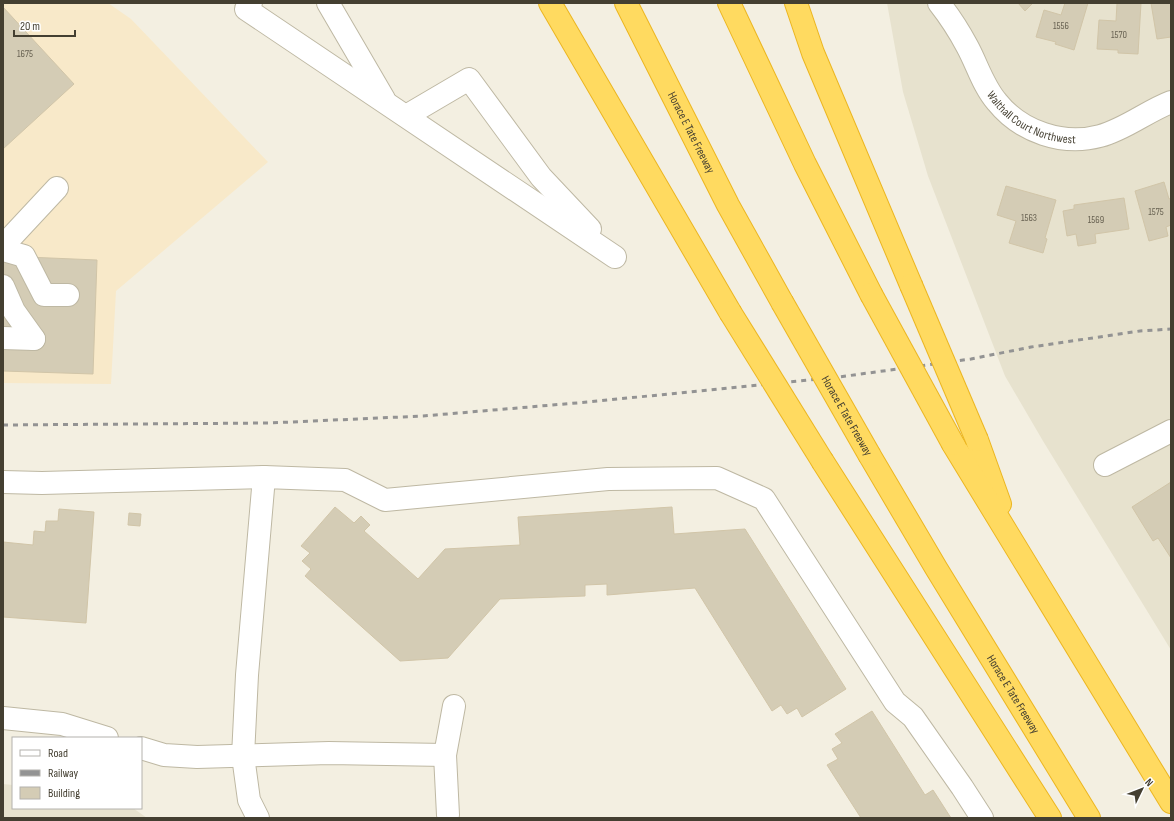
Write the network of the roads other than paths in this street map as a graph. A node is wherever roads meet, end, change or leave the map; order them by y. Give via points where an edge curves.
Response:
1 (251, 3) edge
2 (328, 3) edge
3 (550, 3) edge
4 (565, 3) edge
5 (626, 3) edge
6 (729, 3) edge
7 (796, 3) edge
8 (939, 3) edge
9 (1171, 102) edge
10 (387, 104) junction
11 (614, 113) junction
12 (406, 116) junction
13 (57, 188) dead end
14 (3, 246) edge
15 (3, 250) edge
16 (3, 286) edge
17 (68, 295) dead end
18 (3, 338) edge
19 (1171, 431) edge
20 (1105, 465) dead end
21 (264, 477) junction
22 (3, 482) edge
23 (1018, 552) junction
24 (454, 706) dead end
25 (3, 718) edge
26 (105, 737) edge
27 (142, 748) edge
28 (445, 755) junction
29 (243, 756) junction
30 (1171, 802) edge
31 (448, 815) dead end
32 (258, 818) edge
33 (982, 818) edge
34 (1050, 818) edge
35 (1089, 818) edge

1 - 10 street via 246,9
2 - 10 street
3 - 11 highway
4 - 11 highway
5 - 35 highway, Horace E Tate Freeway, bridge via 728,205 782,302 944,581
6 - 23 highway, bridge via 805,164 871,294 953,444
7 - 23 highway, bridge via 813,53 977,440
8 - 9 street, Walthall Court Northwest via 968,46 986,87 996,102 1024,126 1042,134 1082,139 1101,136
10 - 12 street
11 - 34 highway, bridge via 730,312
12 - 12 street via 576,230 615,256 541,177 469,79
13 - 14 street
15 - 17 street via 24,256 44,295
16 - 18 street via 14,311 34,339
19 - 20 street
21 - 22 street via 42,484
21 - 29 street via 247,675
21 - 33 street via 345,480 385,500 608,479 717,478 764,499 895,702 913,717
23 - 30 highway
24 - 28 street
25 - 26 street via 62,724
27 - 29 street via 164,756
28 - 29 street via 329,753
28 - 31 street
29 - 32 street via 249,800

